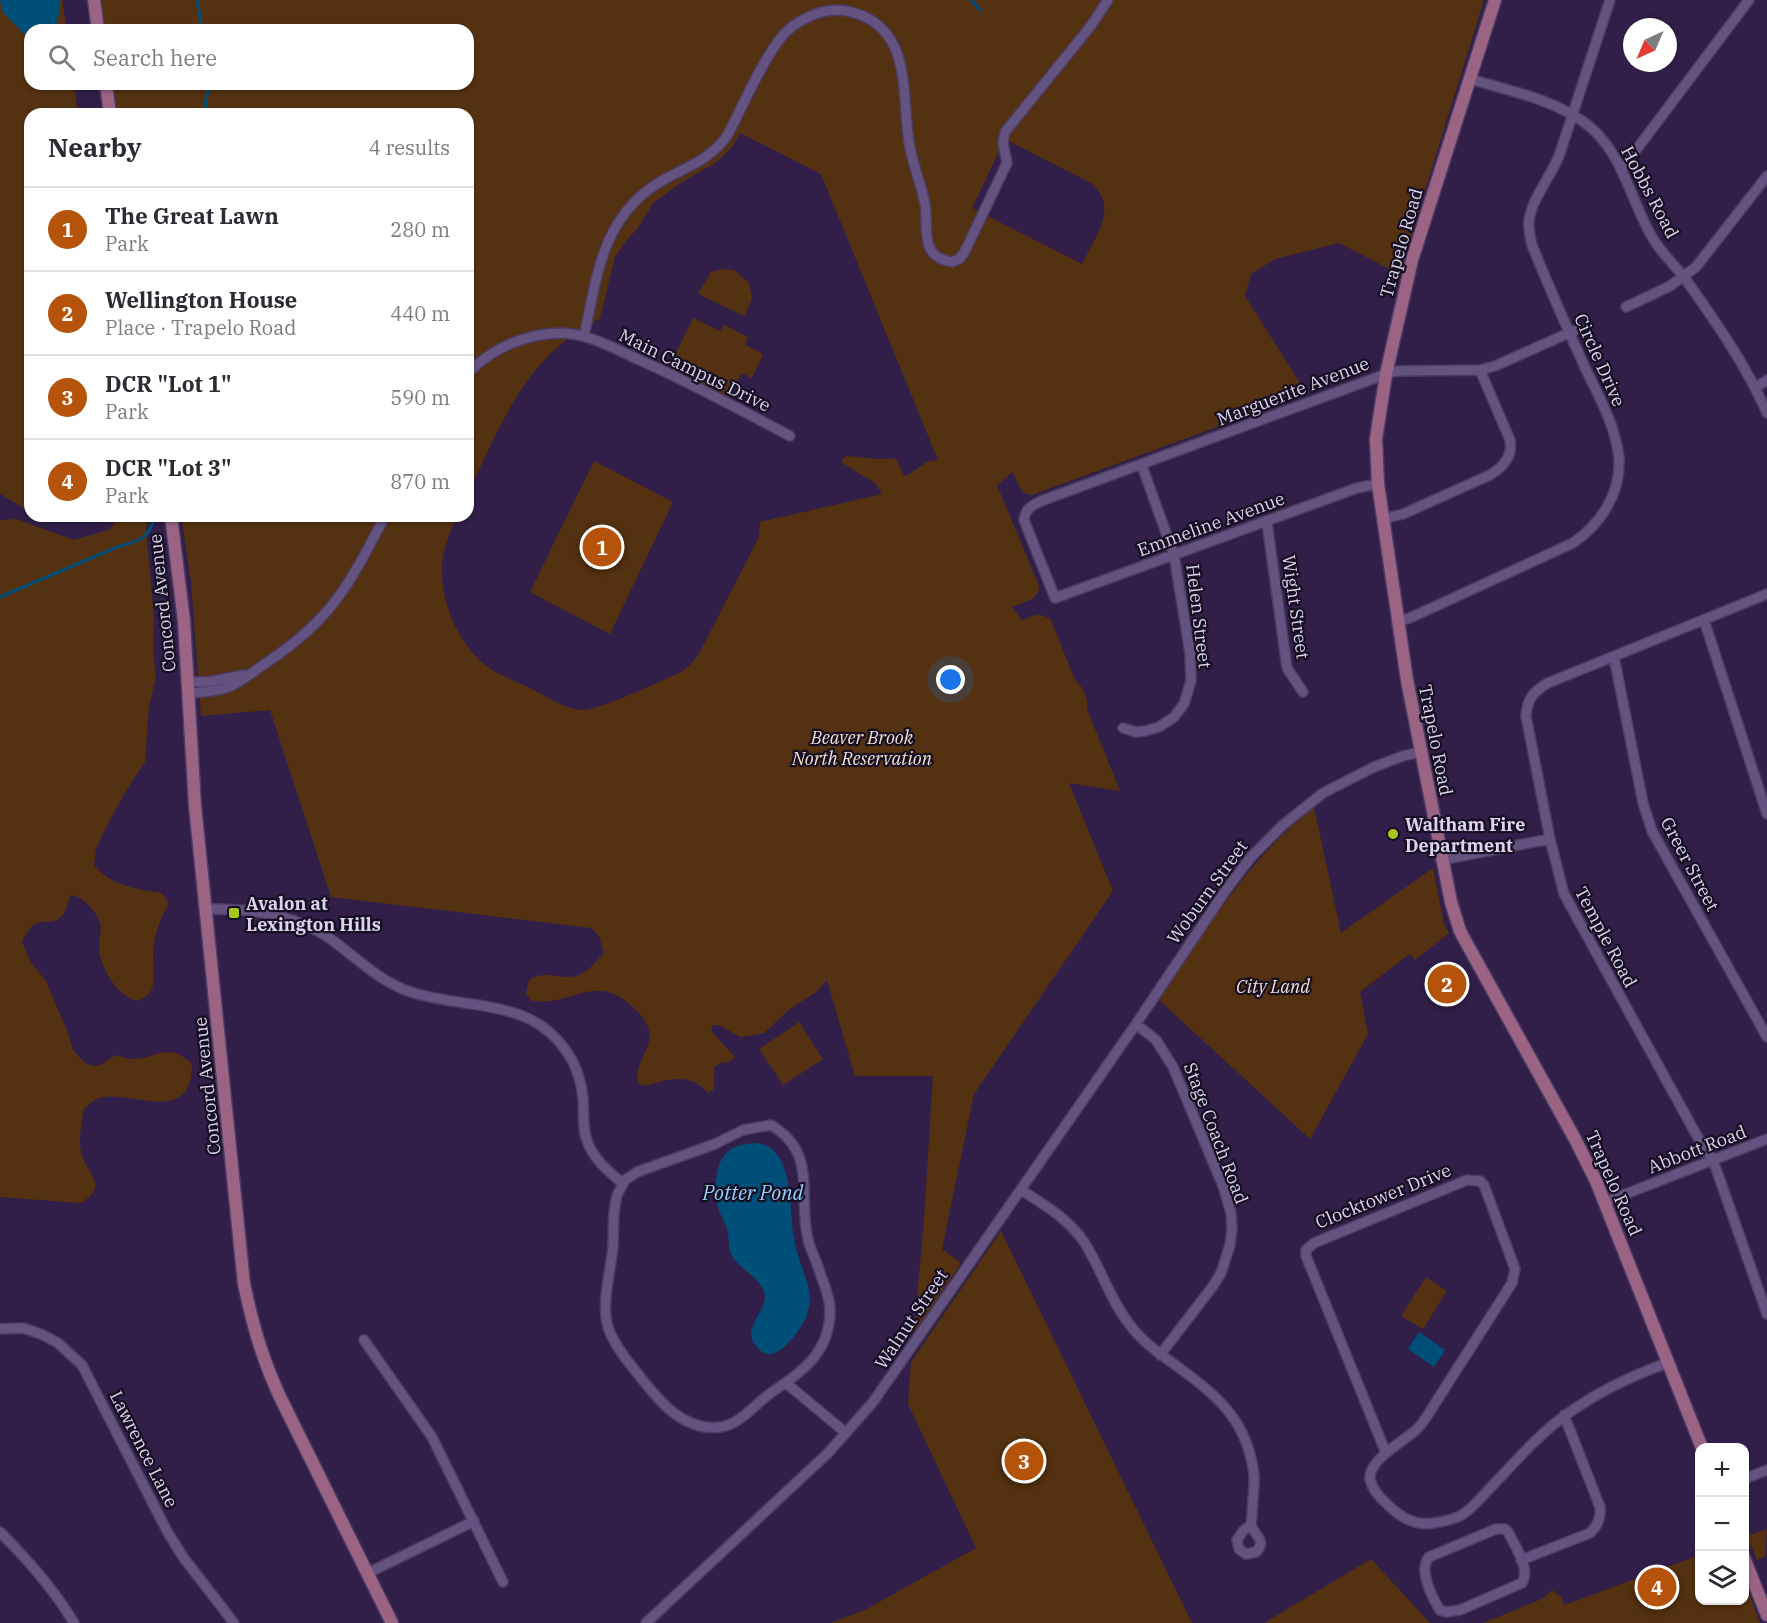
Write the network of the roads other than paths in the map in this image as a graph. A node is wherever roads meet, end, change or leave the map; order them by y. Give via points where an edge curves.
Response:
1 (94, 0) edge
2 (1108, 0) edge
3 (1495, 0) edge
4 (1610, 0) edge
5 (1749, 0) edge
6 (97, 24) edge
7 (1470, 79) junction
8 (107, 90) edge
9 (109, 108) edge
10 (1573, 115) junction
11 (1621, 170) junction
12 (1767, 176) edge
13 (1684, 277) junction
14 (1626, 308) dead end
15 (1580, 328) dead end
16 (1570, 333) junction
17 (584, 336) junction
18 (474, 368) edge
19 (1480, 370) junction
20 (1386, 374) junction
21 (1767, 380) edge
22 (1755, 388) junction
23 (1767, 413) edge
24 (790, 436) dead end
25 (1142, 466) junction
26 (1378, 484) junction
27 (1383, 519) junction
28 (172, 522) edge
29 (382, 522) edge
30 (1267, 522) junction
31 (1174, 555) junction
32 (1767, 594) edge
33 (1056, 598) joint
34 (1704, 620) junction
35 (1397, 622) junction
36 (1614, 657) junction
37 (189, 688) junction
38 (1303, 692) dead end
39 (1123, 728) dead end
40 (1420, 752) junction
41 (1767, 814) edge
42 (1550, 839) junction
43 (1442, 860) junction
44 (206, 909) junction
45 (1155, 994) joint
46 (1136, 1024) junction
47 (1767, 1037) edge
48 (1767, 1139) edge
49 (1713, 1160) junction
50 (623, 1184) junction
51 (1021, 1190) junction
52 (1605, 1202) junction
53 (1767, 1314) edge
54 (0, 1329) edge
55 (364, 1340) dead end
56 (1160, 1354) junction
57 (1667, 1363) junction
58 (786, 1383) junction
59 (1564, 1415) junction
60 (846, 1432) junction
61 (1700, 1443) edge
62 (1386, 1453) junction
63 (1767, 1470) edge
64 (1749, 1477) edge
65 (474, 1521) junction
66 (1251, 1525) dead end
67 (0, 1532) edge
68 (1521, 1560) junction
69 (1749, 1570) edge
70 (368, 1573) junction
71 (503, 1581) dead end
72 (1767, 1615) edge
73 (74, 1623) edge
74 (234, 1623) edge
75 (392, 1623) edge
76 (646, 1623) edge

1 - 6 main road
2 - 17 street via 1005,132 1007,163 964,253 952,262 933,252 925,234 925,205 910,146 899,54 891,38 857,13 843,10 815,14 797,24 780,38 718,148 655,185 623,214 602,255
3 - 7 main road, Trapelo Road
4 - 10 street, Circle Drive
5 - 11 street
7 - 10 street, Hobbs Road
7 - 20 main road, Trapelo Road via 1412,260
8 - 9 main road
10 - 11 street, Hobbs Road via 1600,136
10 - 16 street, Circle Drive via 1553,172 1529,220 1532,245
11 - 13 street, Hobbs Road via 1653,239
12 - 13 street via 1706,256
13 - 14 street
13 - 22 street, Hobbs Road
15 - 16 street, Marguerite Avenue
16 - 19 street, Marguerite Avenue
16 - 35 street, Circle Drive via 1617,445 1618,474 1608,507 1587,533 1567,547
17 - 18 street, Main Campus Drive via 564,333 523,339 493,352
17 - 24 street, Main Campus Drive via 656,367
19 - 20 street, Marguerite Avenue
19 - 27 street via 1510,440 1510,453 1502,468
20 - 25 street, Marguerite Avenue
20 - 26 main road, Trapelo Road via 1376,430
21 - 22 street
22 - 23 street, Hobbs Road
25 - 31 street, Helen Street
25 - 33 street, Marguerite Avenue via 1028,508 1026,527
26 - 27 main road, Trapelo Road
26 - 30 street, Emmeline Avenue via 1357,488
27 - 35 main road, Trapelo Road
28 - 37 main road, Concord Avenue
29 - 37 street via 330,610 301,638 227,688
30 - 31 street, Emmeline Avenue
30 - 38 street, Wight Street via 1287,668
31 - 33 street, Emmeline Avenue
31 - 39 street, Helen Street via 1190,653 1189,691 1174,717 1159,727 1136,732
32 - 34 street, Temple Road
34 - 36 street, Temple Road
34 - 41 street
35 - 40 main road, Trapelo Road
36 - 42 street, Temple Road via 1548,683 1538,689 1527,705 1527,728
36 - 47 street, Greer Street via 1652,831
37 - 44 main road, Concord Avenue via 195,806
40 - 43 main road, Trapelo Road
40 - 45 street, Woburn Street via 1395,758 1347,779 1283,825 1232,881
42 - 43 street
42 - 49 street, Temple Road via 1571,910
43 - 52 main road, Trapelo Road via 1460,931 1575,1138
44 - 50 street via 263,913 314,928 380,978 411,992 529,1017 565,1048 577,1071 588,1144
44 - 70 main road, Concord Avenue via 244,1284 253,1329 275,1386
45 - 46 street, Walnut Street
46 - 51 street, Walnut Street
46 - 56 street, Stage Coach Road via 1156,1040 1173,1067 1223,1186 1232,1229 1214,1286
48 - 49 street, Abbott Road
49 - 52 street, Abbott Road
49 - 53 street, Temple Road
50 - 58 street via 615,1209 607,1325 644,1382 676,1414 704,1427 722,1427 737,1420
50 - 58 street via 638,1172 751,1128 771,1125 796,1147 803,1172 808,1239 830,1307 826,1337 817,1356
51 - 56 street via 1074,1228 1121,1313
51 - 60 street, Walnut Street via 887,1384
52 - 57 main road, Trapelo Road
54 - 74 street, Lawrence Lane via 23,1328 41,1334 58,1343 82,1365 167,1531
55 - 65 street via 426,1428
56 - 66 street via 1210,1390 1240,1426 1254,1476
57 - 59 street, Clocktower Drive via 1617,1383
57 - 61 main road, Trapelo Road
58 - 60 street
59 - 62 street, Clocktower Drive via 1475,1504 1461,1515 1430,1524 1408,1520 1380,1497 1370,1478
59 - 68 street via 1600,1507 1600,1516 1590,1533
60 - 76 street, Walnut Street
62 - 62 street, Clocktower Drive via 1416,1430 1427,1416 1512,1283 1514,1263 1480,1181 1467,1180 1314,1243 1306,1250
63 - 64 street
65 - 70 street
65 - 71 street
67 - 73 street via 37,1572
68 - 68 street via 1508,1532 1500,1529 1429,1557 1424,1572 1440,1610 1453,1612 1519,1586 1526,1574
69 - 72 main road
70 - 75 main road, Concord Avenue

